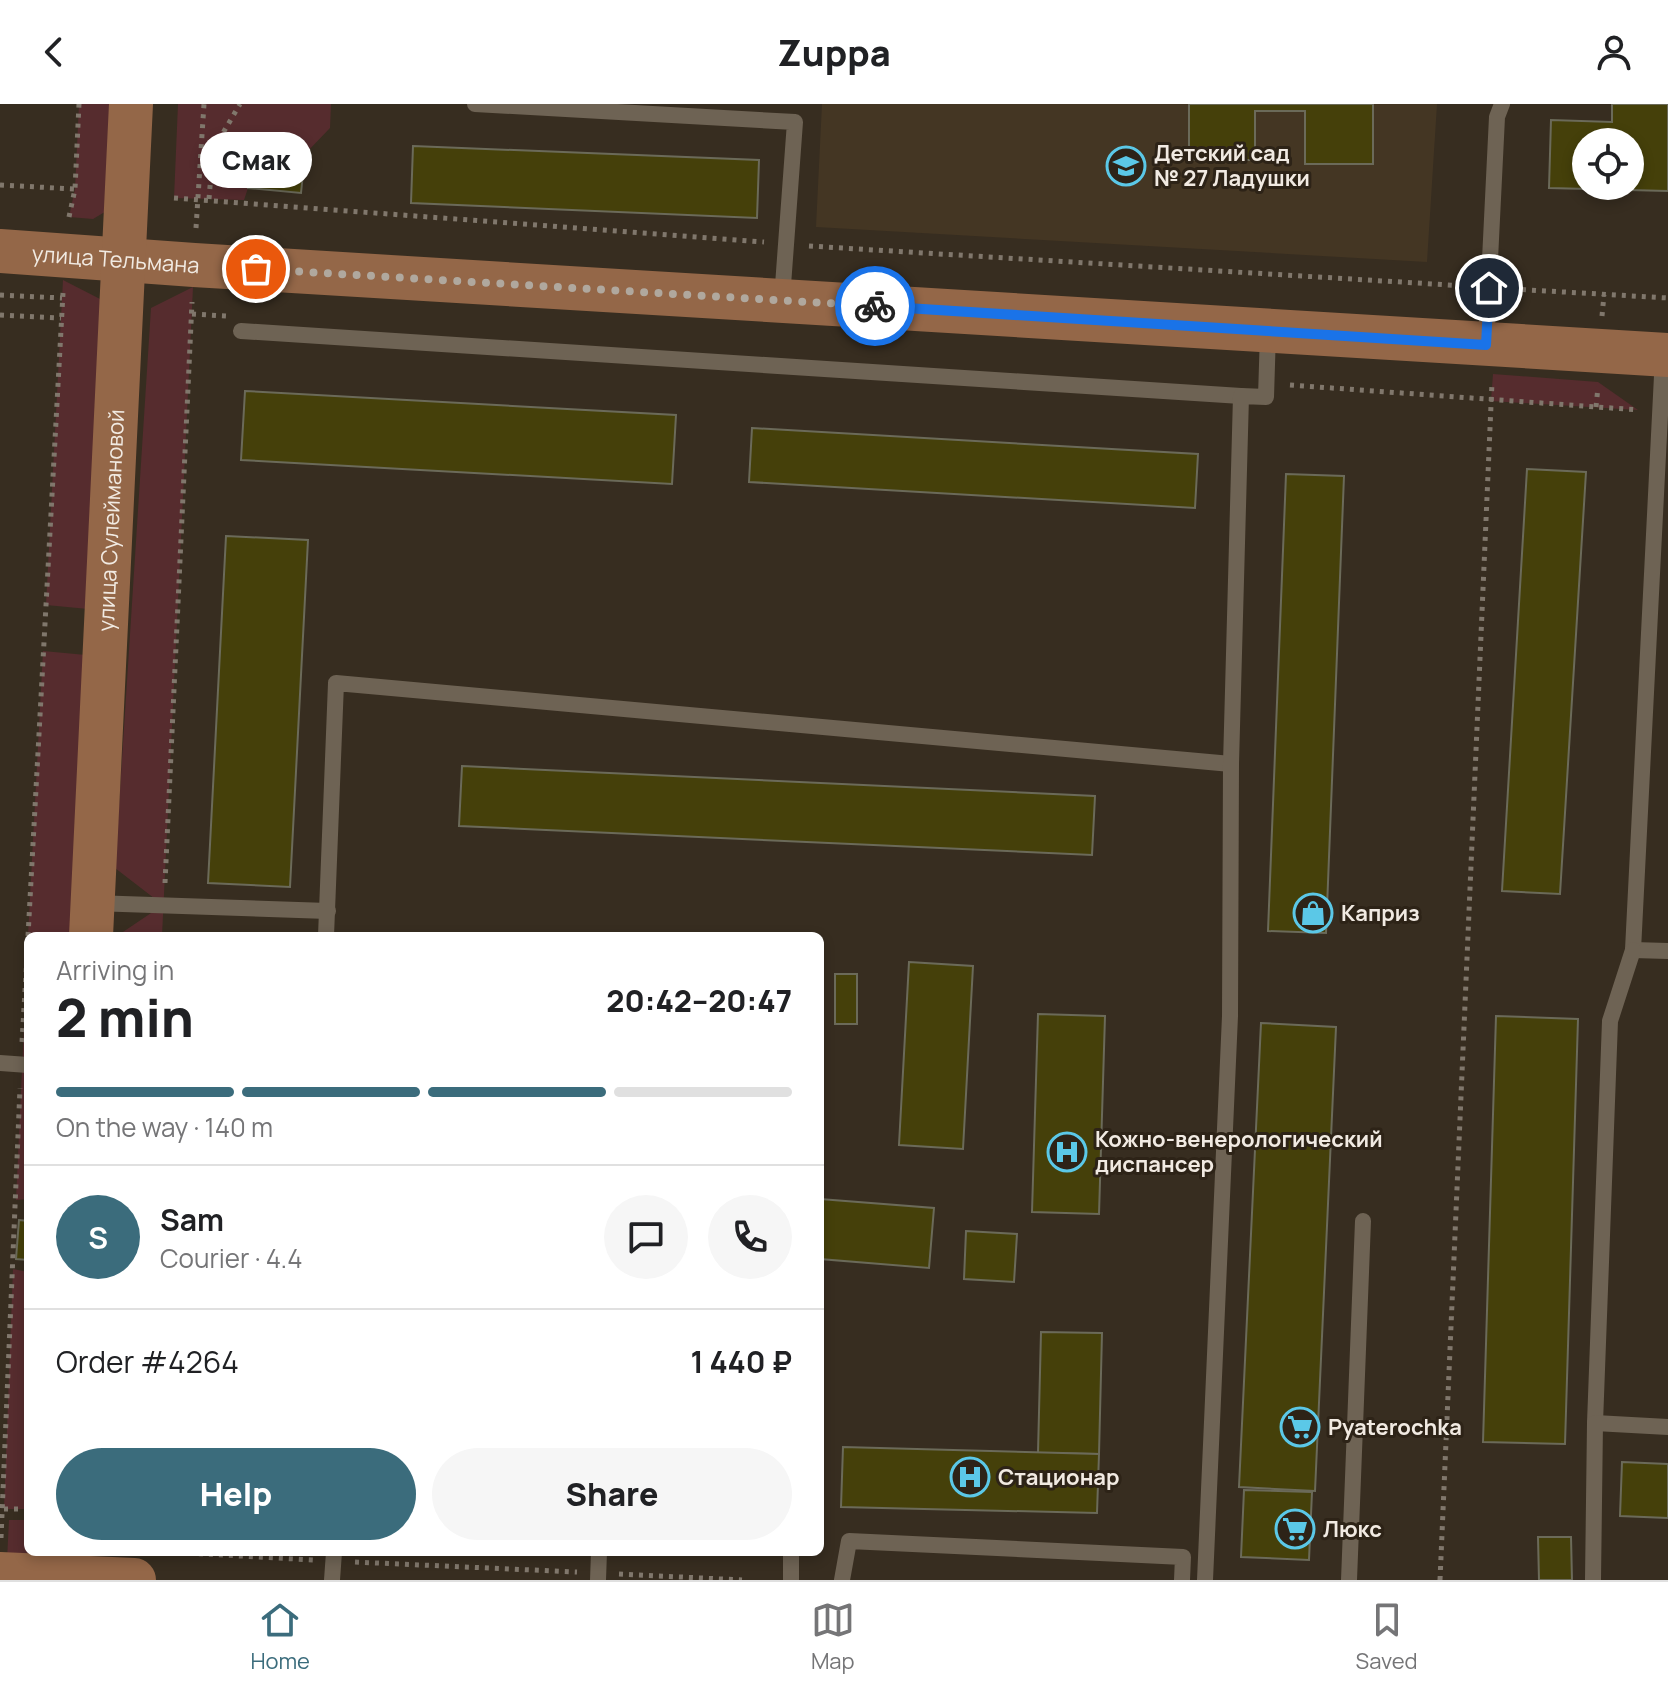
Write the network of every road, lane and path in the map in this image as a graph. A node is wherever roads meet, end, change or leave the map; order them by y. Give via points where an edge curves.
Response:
1 (79, 104) edge
2 (131, 104) edge
3 (204, 104) edge
4 (240, 104) edge
5 (475, 104) edge
6 (1502, 104) edge
7 (661, 110) edge
8 (0, 185) edge
9 (75, 189) junction
10 (174, 198) dead end
11 (198, 199) junction
12 (209, 199) junction
13 (69, 217) dead end
14 (196, 233) dead end
15 (786, 244) junction
16 (0, 251) edge
17 (123, 259) junction
18 (193, 287) dead end
19 (1489, 288) junction
20 (63, 289) dead end
21 (0, 295) edge
22 (62, 298) junction
23 (1668, 298) edge
24 (782, 300) junction
25 (0, 315) edge
26 (61, 318) junction
27 (1268, 330) junction
28 (241, 331) dead end
29 (1490, 345) junction
30 (1666, 355) edge
31 (1598, 382) dead end
32 (1241, 396) junction
33 (1660, 411) junction
34 (1231, 764) junction
35 (164, 906) junction
36 (328, 911) junction
37 (92, 919) edge
38 (28, 932) edge
39 (326, 932) edge
40 (1633, 950) junction
41 (1668, 951) edge
42 (0, 1063) edge
43 (24, 1065) edge
44 (24, 1086) edge
45 (1363, 1221) dead end
46 (1595, 1423) junction
47 (1668, 1427) edge
48 (4, 1509) junction
49 (24, 1509) edge
50 (1, 1556) edge
51 (334, 1556) edge
52 (599, 1556) edge
53 (791, 1556) edge
54 (61, 1569) edge
55 (598, 1577) edge
56 (134, 1580) edge
57 (332, 1580) edge
58 (742, 1580) edge
59 (791, 1580) edge
60 (842, 1580) edge
61 (1182, 1580) edge
62 (1205, 1580) edge
63 (1349, 1580) edge
64 (1440, 1580) edge
65 (1593, 1580) edge

1 - 9 path
2 - 17 street, улица Сулеймановой
3 - 11 path
4 - 12 path via 213,150
5 - 7 lane
6 - 19 lane via 1497,117
7 - 15 lane via 795,122
8 - 9 path
9 - 13 path
10 - 11 path
11 - 12 path
11 - 14 path
12 - 15 path
15 - 19 path
15 - 24 lane
16 - 17 street, улица Тельмана
17 - 24 street, улица Тельмана
17 - 37 street, улица Сулеймановой
18 - 35 path
19 - 23 path
19 - 29 lane
20 - 22 path
21 - 22 path
22 - 26 path
24 - 27 street, улица Тельмана
25 - 26 path
26 - 38 path
27 - 29 street, улица Тельмана
27 - 32 lane via 1266,397
28 - 32 lane
29 - 30 street, улица Тельмана
29 - 64 path
30 - 33 lane
31 - 33 path via 1596,407
32 - 34 lane
33 - 40 lane
34 - 36 lane via 336,683
34 - 62 lane via 1230,1016
35 - 36 lane
35 - 37 lane
36 - 39 lane
40 - 41 lane
40 - 46 lane via 1610,1021
42 - 43 lane
44 - 48 path
45 - 63 lane
46 - 47 lane
46 - 65 lane
48 - 49 path
48 - 50 path
50 - 54 street
51 - 55 path
51 - 57 lane
52 - 55 lane
53 - 59 lane
54 - 56 street
55 - 58 path
60 - 61 lane via 849,1541 1183,1557

